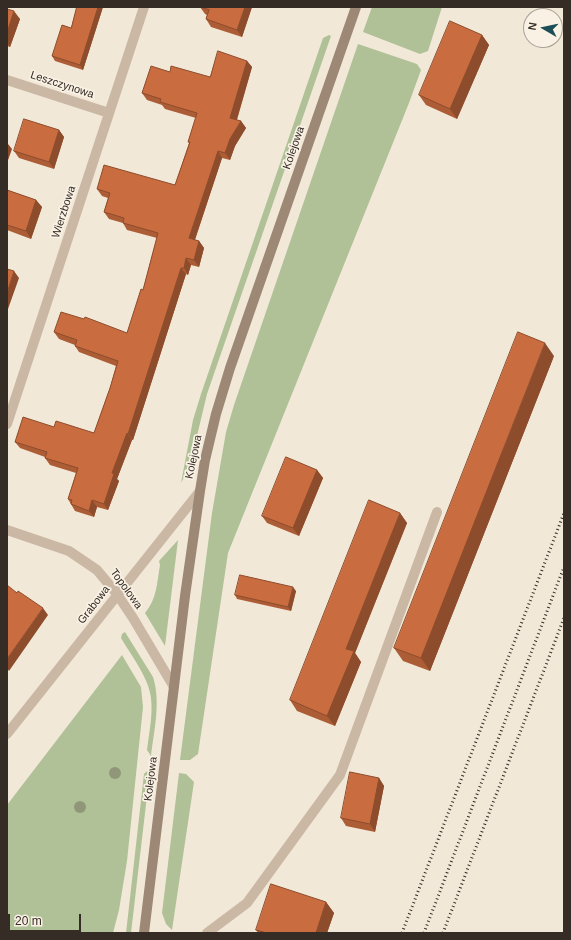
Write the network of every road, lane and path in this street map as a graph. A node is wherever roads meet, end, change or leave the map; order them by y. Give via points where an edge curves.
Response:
1 (144, 7) edge
2 (356, 7) edge
3 (7, 80) edge
4 (109, 113) junction
5 (7, 424) edge
6 (200, 491) junction
7 (438, 512) dead end
8 (7, 530) edge
9 (117, 594) junction
10 (174, 687) junction
11 (7, 734) edge
12 (144, 933) edge
13 (207, 933) edge

1 - 4 street, Wierzbowa
2 - 6 street, Kolejowa via 230,368 214,420
3 - 4 street, Leszczynowa
4 - 5 street, Wierzbowa
6 - 9 street, Grabowa
6 - 10 street, Kolejowa
7 - 13 street via 340,775 247,903
8 - 9 street, Topolowa via 69,551 97,570
9 - 10 street, Topolowa
9 - 11 street, Grabowa
10 - 12 street, Kolejowa

